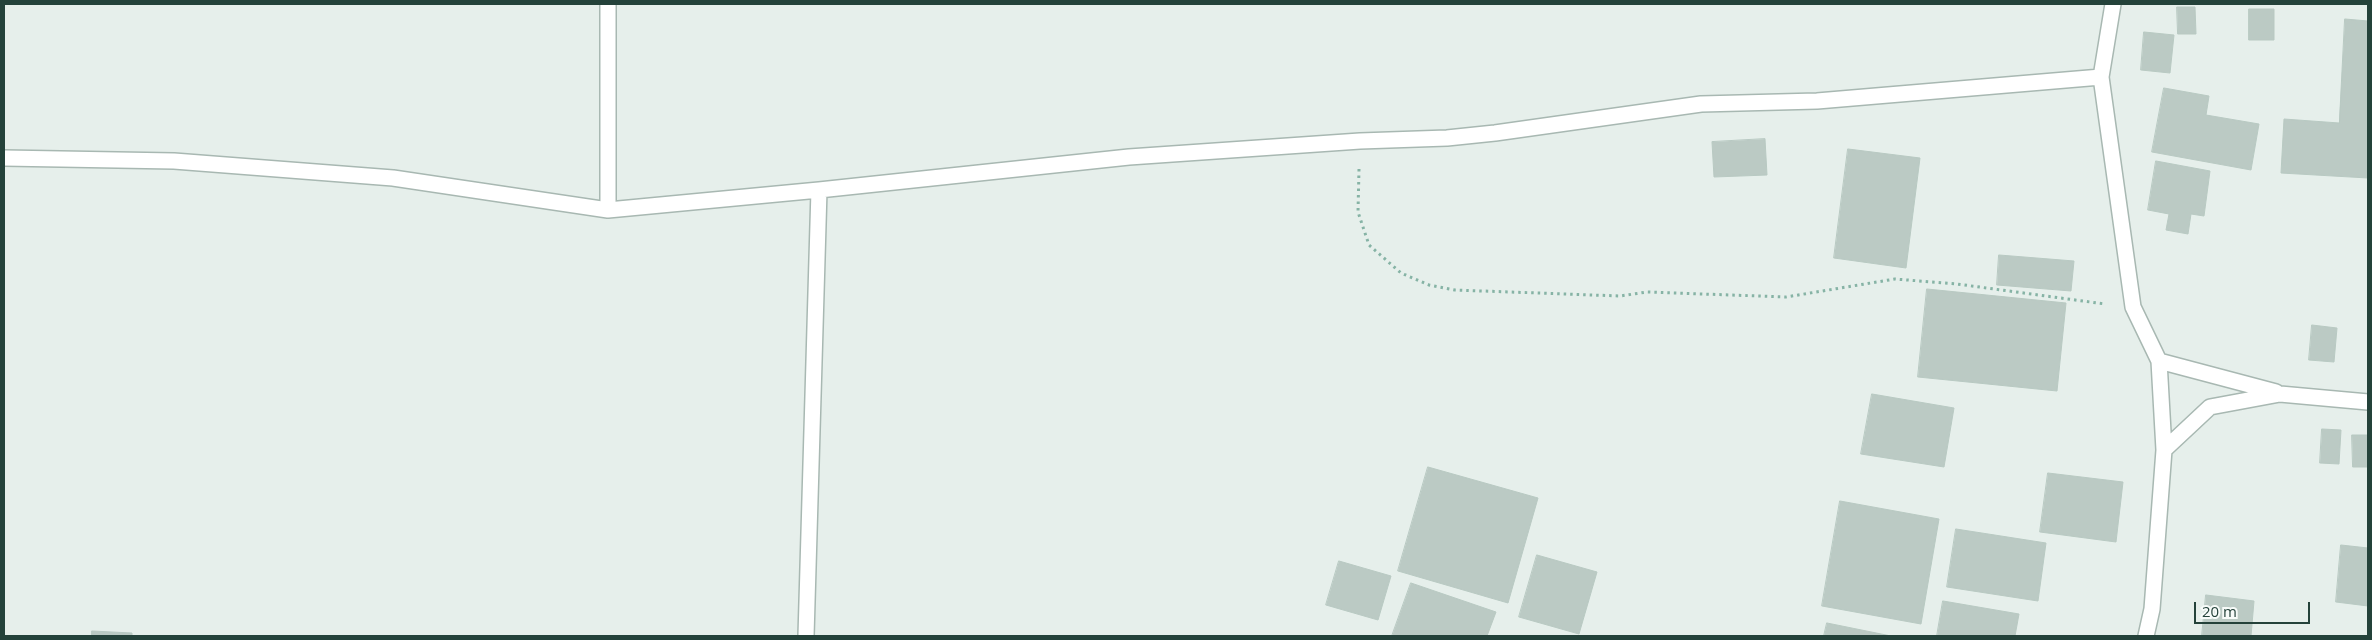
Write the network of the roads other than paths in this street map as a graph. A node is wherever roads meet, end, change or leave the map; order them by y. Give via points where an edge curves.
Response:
1 (608, 4) edge
2 (2112, 4) edge
3 (2101, 77) junction
4 (4, 158) edge
5 (819, 190) junction
6 (608, 210) junction
7 (2159, 361) junction
8 (2280, 394) junction
9 (2368, 402) edge
10 (2164, 450) junction
11 (806, 636) edge
12 (2146, 636) edge

1 - 6 street
2 - 3 street
3 - 5 street via 1817,101 1701,104 1495,134 1129,157
3 - 7 street via 2133,307
4 - 6 street via 174,161 393,178
5 - 6 street
5 - 11 street
7 - 8 street
7 - 10 street
8 - 9 street
8 - 10 street via 2210,407
10 - 12 street via 2152,609

